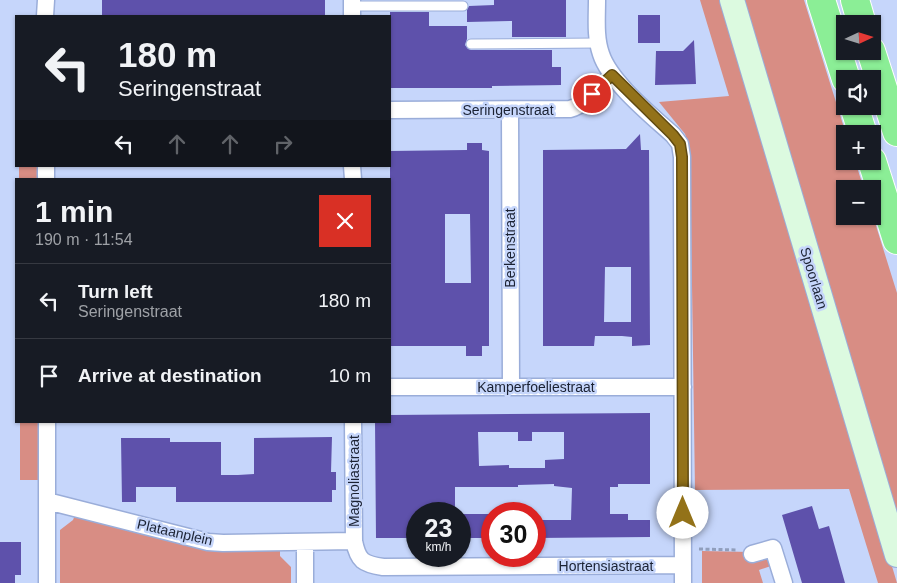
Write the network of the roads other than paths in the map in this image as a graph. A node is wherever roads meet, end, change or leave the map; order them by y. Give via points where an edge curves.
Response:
1 (46, 0) edge
2 (597, 0) edge
3 (732, 0) edge
4 (821, 0) edge
5 (855, 0) edge
6 (463, 6) dead end
7 (352, 7) edge
8 (46, 15) edge
9 (859, 15) edge
10 (598, 43) junction
11 (471, 44) dead end
12 (874, 60) edge
13 (843, 70) edge
14 (612, 75) junction
15 (391, 110) edge
16 (510, 110) junction
17 (897, 132) edge
18 (875, 170) edge
19 (897, 240) edge
20 (683, 386) junction
21 (511, 387) junction
22 (391, 388) edge
23 (47, 423) edge
24 (354, 423) edge
25 (47, 500) junction
26 (354, 541) junction
27 (305, 542) junction
28 (752, 554) road end
29 (897, 555) edge
30 (683, 566) junction
31 (47, 583) edge
32 (305, 583) edge
33 (683, 583) edge
34 (784, 583) edge

1 - 8 street
2 - 10 street
3 - 29 main road, Spoorlaan
4 - 13 highway
5 - 9 highway
6 - 7 lane
10 - 11 lane
10 - 14 street
12 - 17 highway
14 - 16 street, Seringenstraat via 577,108
14 - 20 street via 680,144
15 - 16 street, Seringenstraat
16 - 21 street, Berkenstraat
18 - 19 highway
20 - 21 street, Kamperfoeliestraat
20 - 30 street
21 - 22 street, Kamperfoeliestraat
23 - 25 street
24 - 26 street, Magnoliastraat
25 - 27 street, Plataanplein via 208,542
25 - 31 street
26 - 27 street
26 - 30 street, Hortensiastraat via 357,555 368,565 383,567
27 - 32 street
28 - 34 street via 773,548
30 - 33 street

